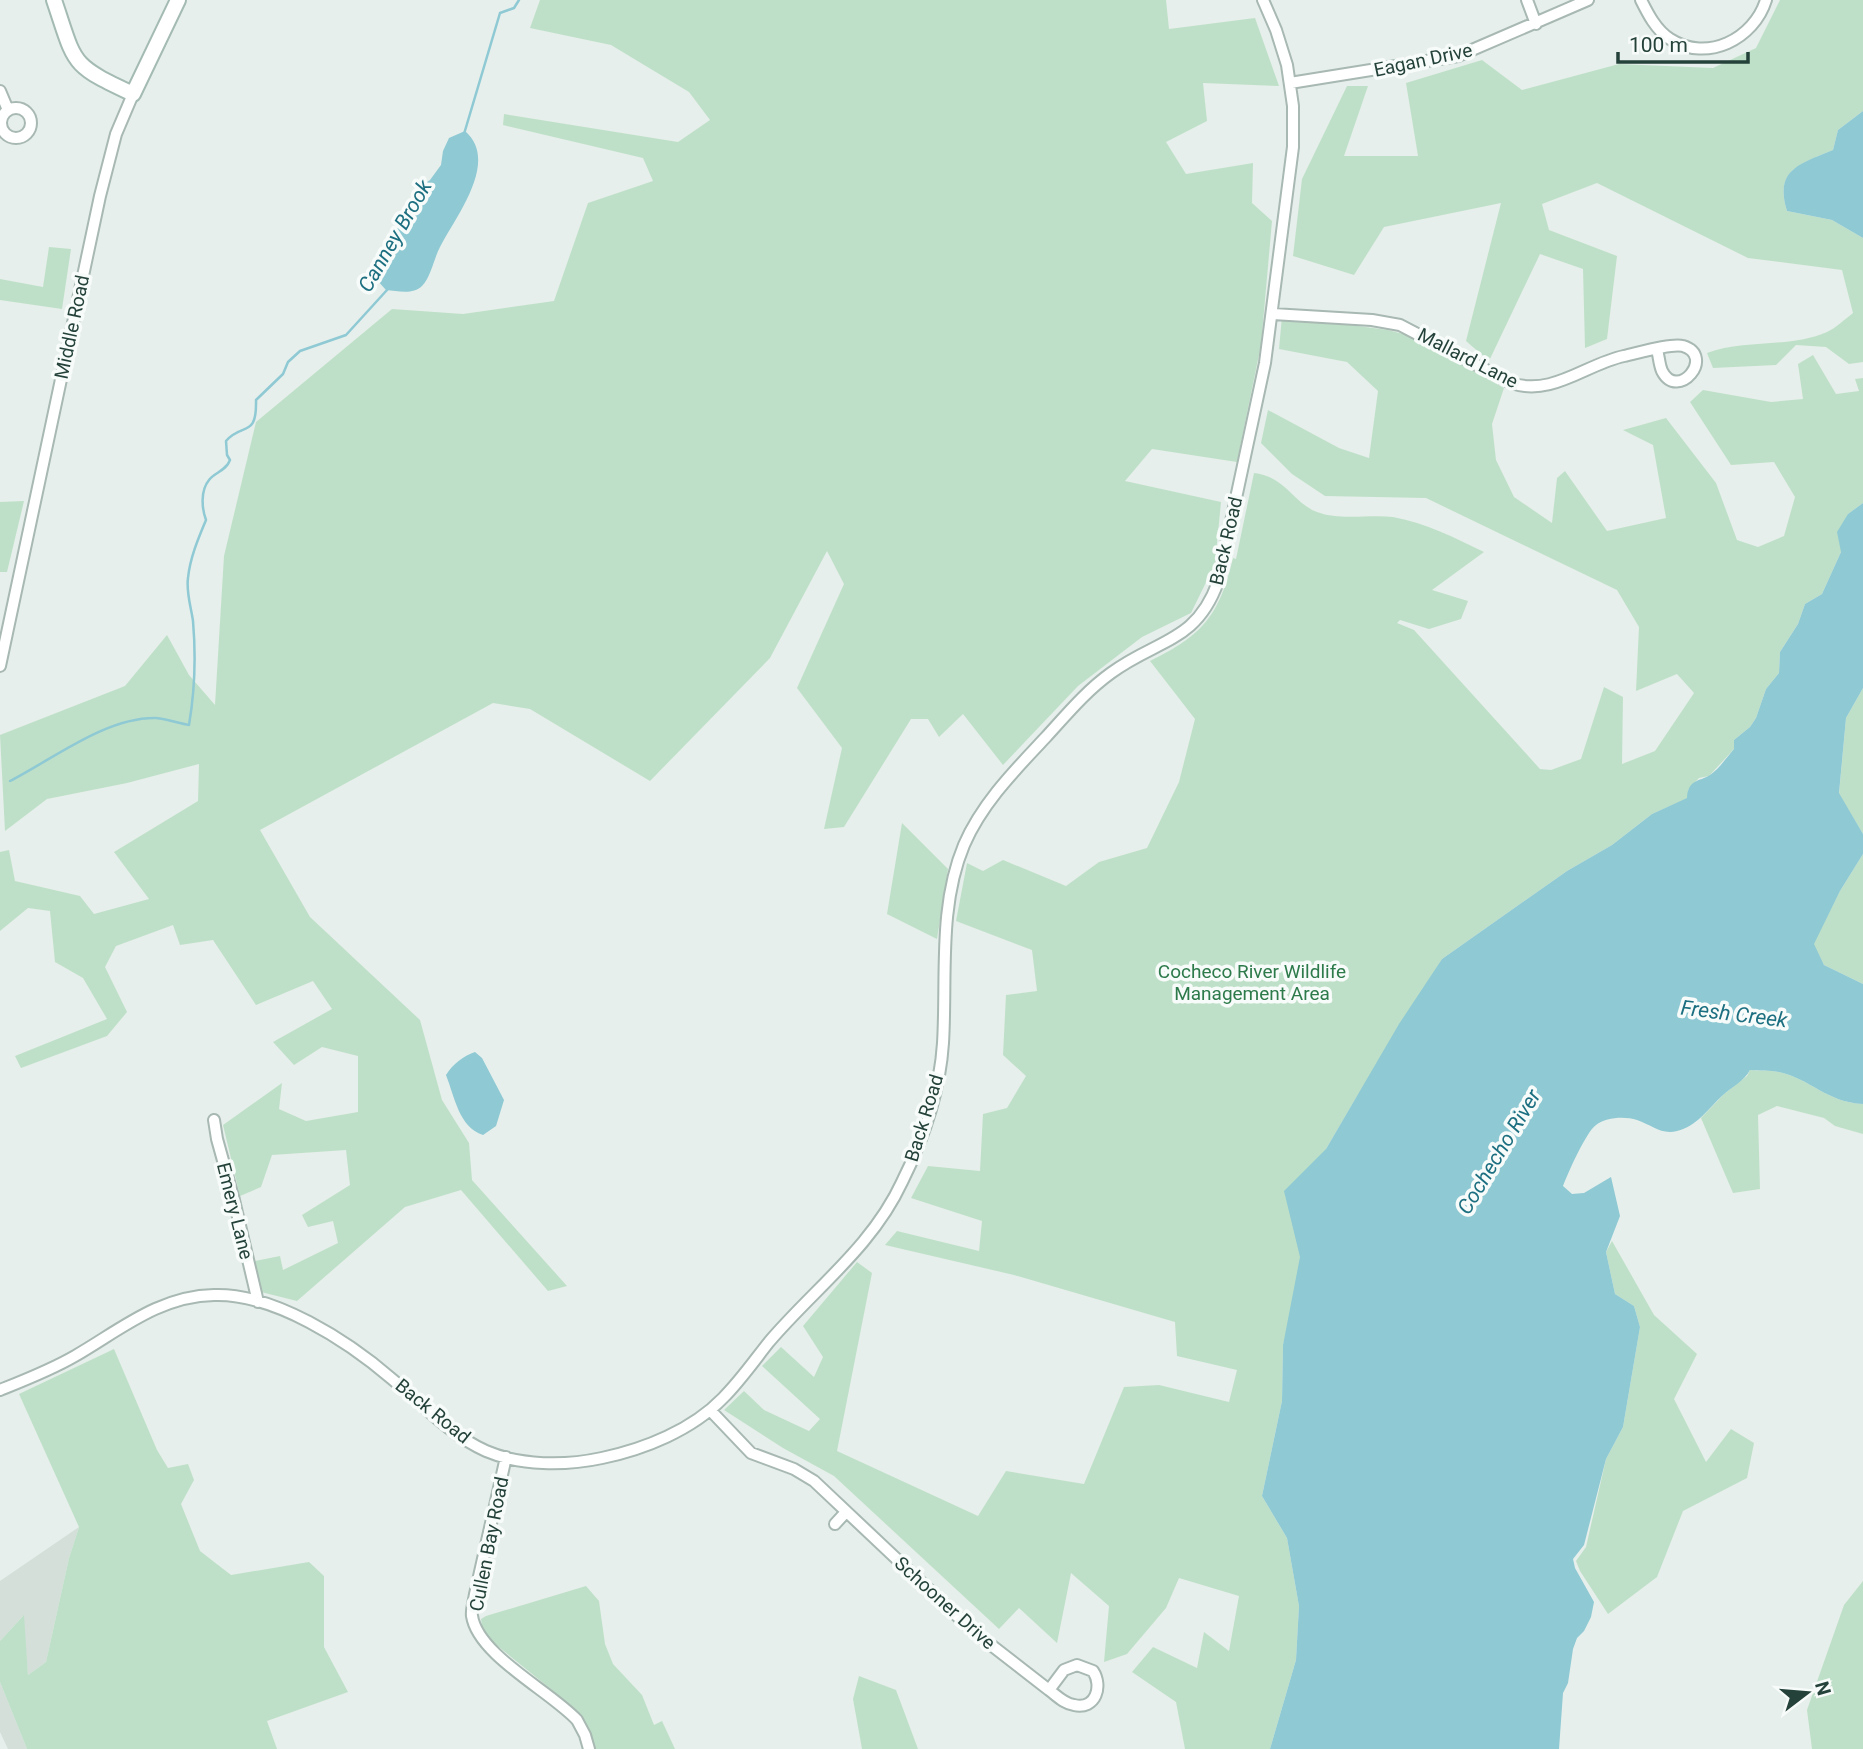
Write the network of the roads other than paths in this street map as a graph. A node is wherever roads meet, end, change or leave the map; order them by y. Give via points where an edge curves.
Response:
1 (54, 0) edge
2 (178, 0) edge
3 (1263, 0) edge
4 (1527, 0) edge
5 (1588, 0) edge
6 (1641, 0) edge
7 (1766, 0) edge
8 (1536, 24) junction
9 (1290, 83) junction
10 (0, 91) edge
11 (133, 94) junction
12 (8, 110) dead end
13 (1273, 314) junction
14 (1657, 350) dead end
15 (0, 666) edge
16 (214, 1120) dead end
17 (258, 1302) junction
18 (0, 1390) edge
19 (710, 1410) junction
20 (506, 1457) junction
21 (846, 1512) junction
22 (835, 1524) dead end
23 (1049, 1690) junction
24 (589, 1749) edge

1 - 11 street via 76,60 95,76
2 - 11 street, Middle Road
3 - 9 street, Back Road
4 - 8 street
5 - 8 street, Eagan Drive
6 - 7 street via 1669,38 1704,48 1740,38 1757,21
8 - 9 street, Eagan Drive via 1458,56
9 - 13 street, Back Road via 1295,127
10 - 12 street
11 - 15 street, Middle Road via 100,196
13 - 14 street, Mallard Lane via 1400,326 1511,383 1531,388 1612,359
13 - 19 street, Back Road via 1223,562 1211,600 1193,624 1136,656 1086,693 1016,769 973,826 956,868 947,918 938,1080 902,1183 860,1248
16 - 17 street, Emery Lane
17 - 18 street, Back Road via 216,1294 165,1303 58,1365
17 - 20 street, Back Road via 333,1336 376,1365 461,1437
19 - 20 street, Back Road via 675,1432 597,1459 558,1464
19 - 21 street, Schooner Drive via 751,1452 805,1474
20 - 24 street, Cullen Bay Road via 472,1615 478,1635 492,1650 577,1720
21 - 22 street
21 - 23 street, Schooner Drive via 973,1631
23 - 23 street, Schooner Drive via 1070,1704 1083,1706 1094,1699 1099,1687 1088,1667 1077,1665 1064,1670

